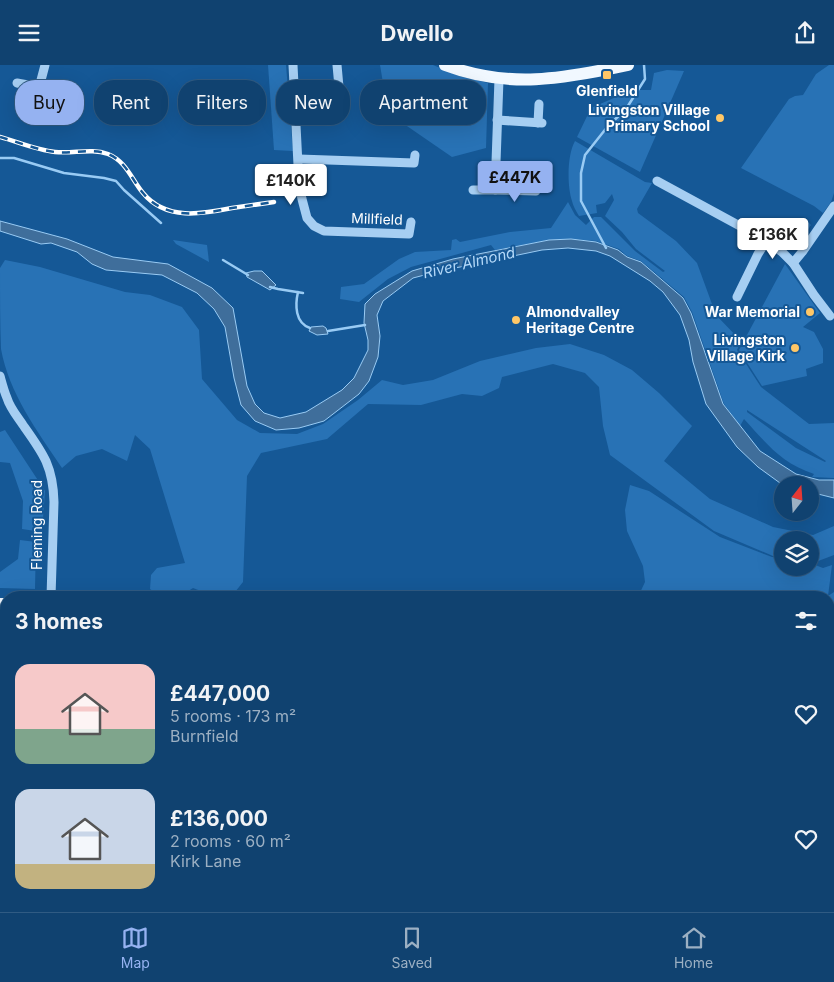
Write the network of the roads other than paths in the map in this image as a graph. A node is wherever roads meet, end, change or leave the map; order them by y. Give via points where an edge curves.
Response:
1 (45, 65) edge
2 (293, 65) edge
3 (337, 65) edge
4 (445, 65) edge
5 (628, 65) edge
6 (588, 69) edge
7 (499, 79) junction
8 (41, 80) edge
9 (294, 80) edge
10 (338, 80) edge
11 (539, 104) dead end
12 (497, 119) junction
13 (297, 125) edge
14 (415, 155) dead end
15 (298, 159) junction
16 (657, 181) dead end
17 (473, 190) dead end
18 (495, 190) junction
19 (536, 191) dead end
20 (834, 206) edge
21 (411, 223) dead end
22 (767, 240) junction
23 (793, 263) junction
24 (737, 297) dead end
25 (830, 316) dead end
26 (0, 376) edge
27 (51, 591) edge

1 - 8 street
2 - 9 street, Millfield
3 - 10 street
4 - 7 main road
5 - 6 main road
6 - 7 main road via 548,79
7 - 12 street
11 - 12 street via 540,123
12 - 18 street
13 - 15 street, Millfield
14 - 15 street via 414,163
15 - 21 street, Millfield via 304,210 314,226 324,231 409,234
16 - 22 street
17 - 18 street
18 - 19 street
20 - 23 street
22 - 23 street
22 - 24 street
23 - 25 street
26 - 27 street, Fleming Road via 14,411 46,458 52,480

